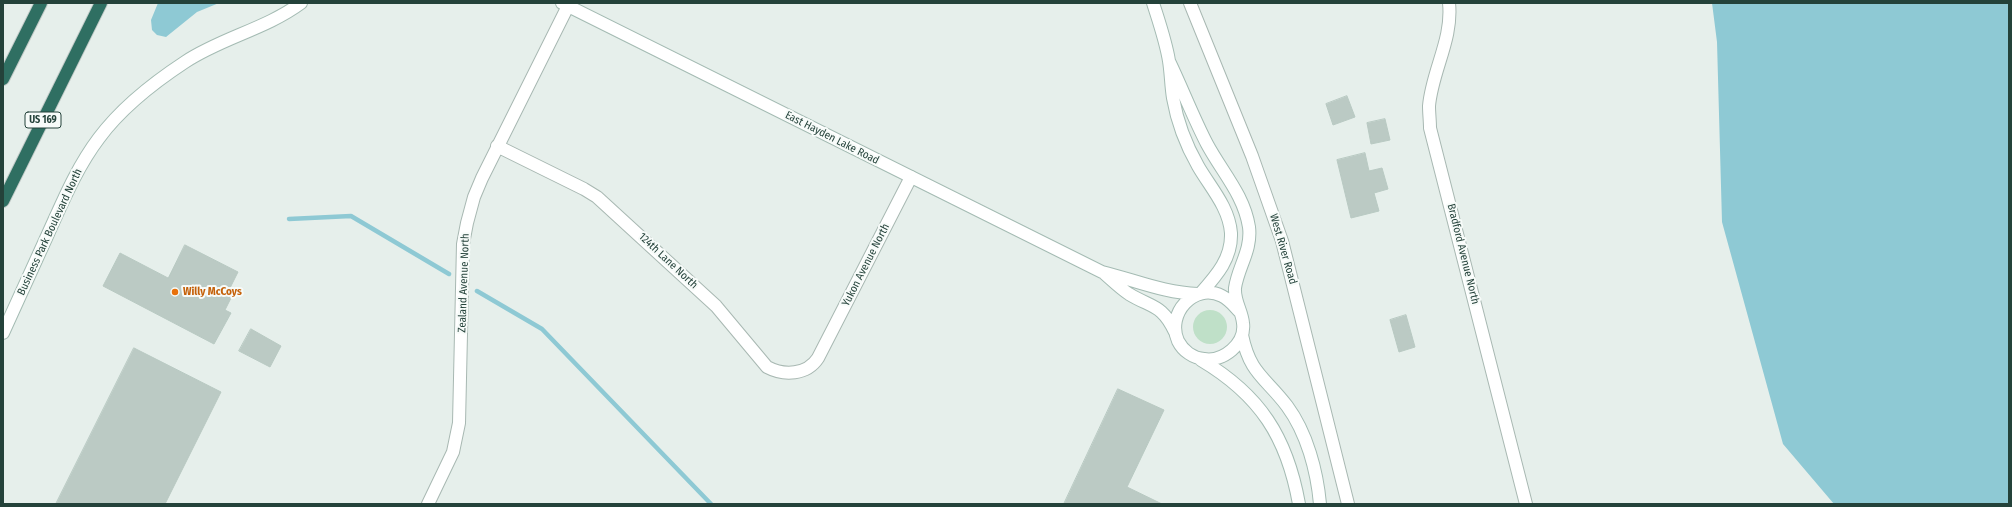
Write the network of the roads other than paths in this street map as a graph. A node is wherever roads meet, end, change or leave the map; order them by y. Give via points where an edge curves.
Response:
1 (34, 3) edge
2 (41, 3) edge
3 (101, 3) edge
4 (301, 3) edge
5 (1153, 3) edge
6 (1190, 3) edge
7 (1449, 3) edge
8 (565, 4) edge
9 (21, 42) junction
10 (1169, 61) junction
11 (3, 79) edge
12 (497, 146) junction
13 (911, 177) junction
14 (3, 201) edge
15 (1102, 272) junction
16 (1200, 294) junction
17 (1240, 312) junction
18 (3, 333) edge
19 (1175, 333) junction
20 (1242, 335) junction
21 (821, 354) joint
22 (1200, 359) junction
23 (428, 504) edge
24 (1299, 504) edge
25 (1320, 504) edge
26 (1348, 504) edge
27 (1526, 504) edge

1 - 9 highway
2 - 9 highway
3 - 14 highway, US 169
4 - 18 street, Business Park Boulevard North via 256,28 187,60 143,92 100,137 82,162
5 - 10 street
6 - 26 street, West River Road via 1252,156 1282,241
7 - 27 street, Bradford Avenue North via 1450,28 1433,84 1429,106 1430,128
8 - 12 street, Zealand Avenue North
8 - 13 street, East Hayden Lake Road
9 - 11 highway
10 - 16 street via 1173,100 1184,137 1229,221 1227,259 1222,269
10 - 17 street via 1206,142 1244,205 1250,240 1235,288
12 - 21 street, 124th Lane North via 597,197 716,306 768,367 776,372 796,372 815,364
12 - 23 street, Zealand Avenue North via 474,197 463,244 459,423 453,452
13 - 15 street, East Hayden Lake Road
13 - 21 street, Yukon Avenue North
15 - 16 street, East Hayden Lake Road via 1134,280 1151,288 1180,294
15 - 19 street, East Hayden Lake Road via 1129,294 1164,313
16 - 17 street via 1221,295
16 - 19 street via 1182,305 1177,313
17 - 20 street
19 - 22 street via 1183,349
20 - 22 street via 1227,355 1218,359
20 - 25 street via 1245,351 1253,367 1287,406 1304,438 1315,472
22 - 24 street via 1235,383 1264,414 1289,459

